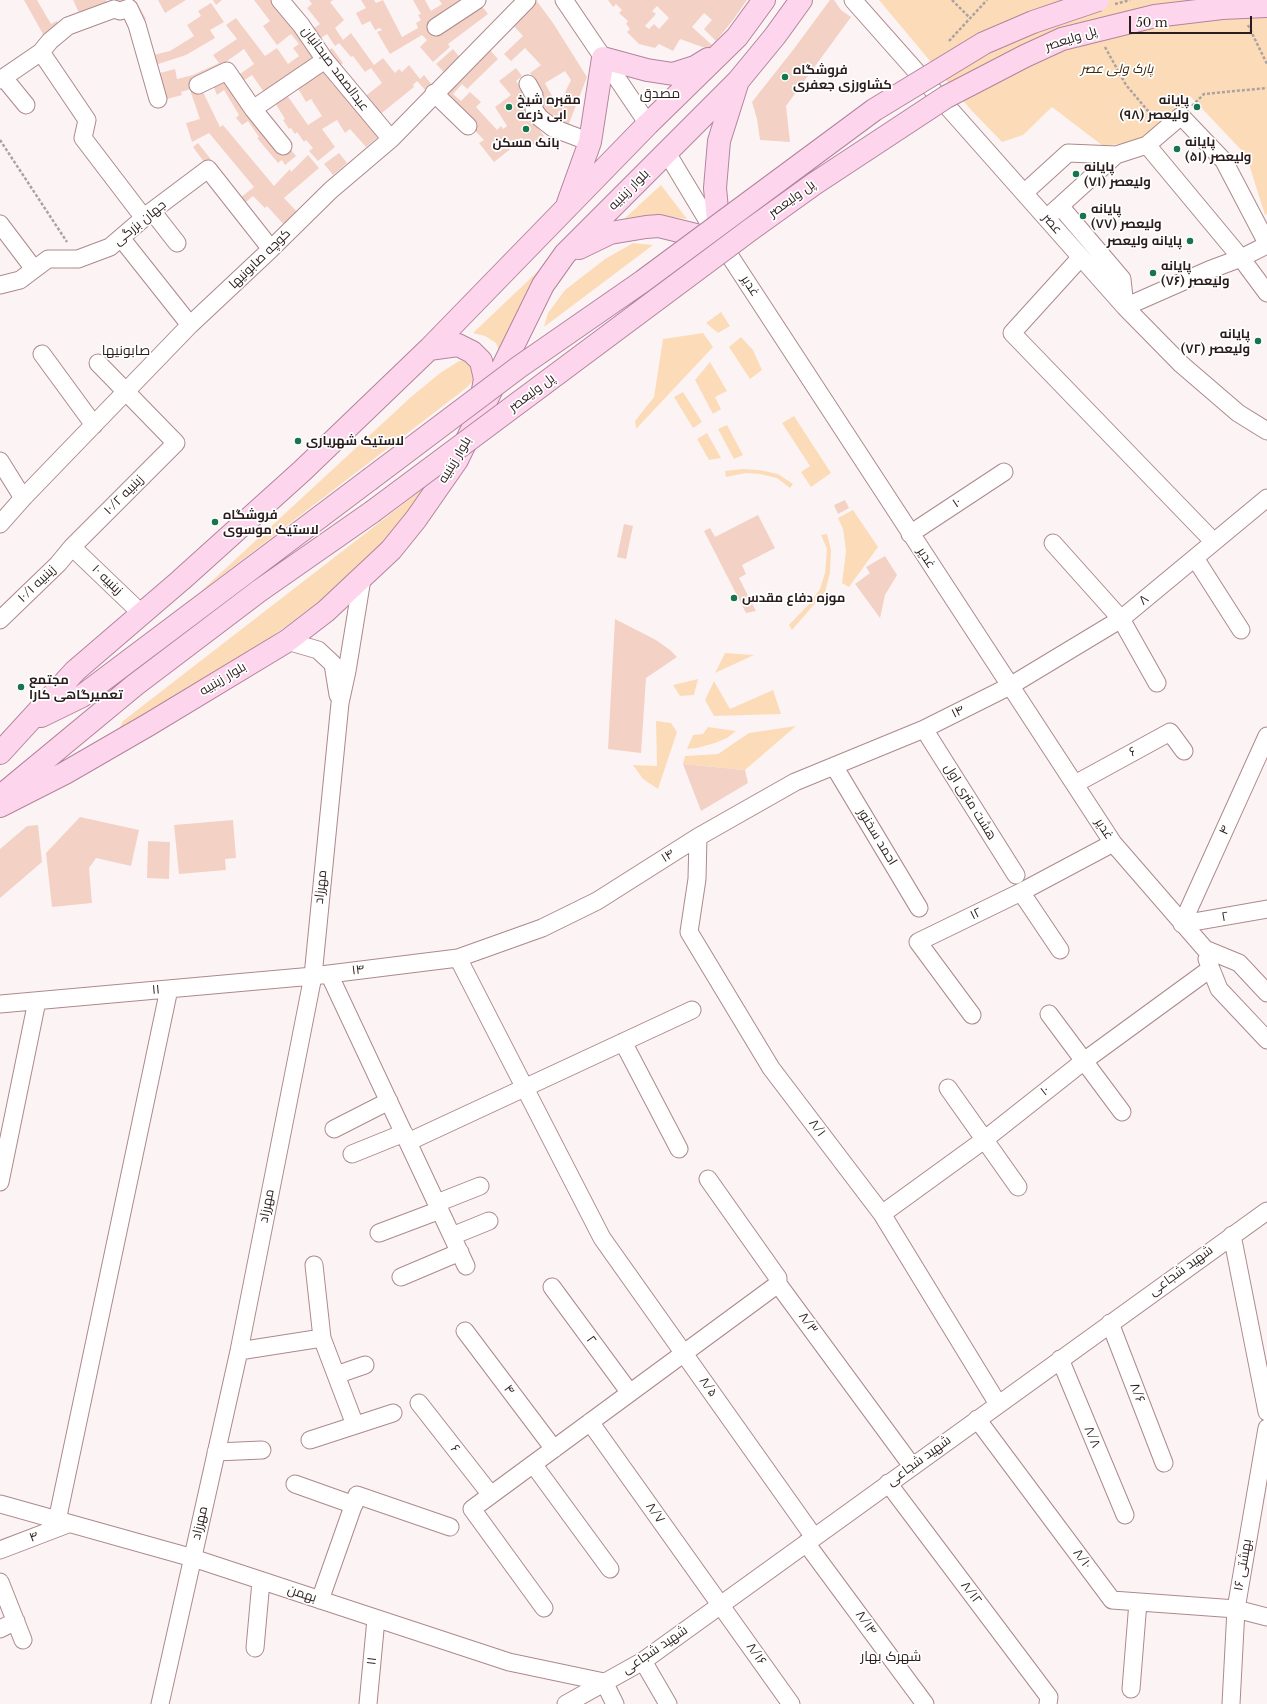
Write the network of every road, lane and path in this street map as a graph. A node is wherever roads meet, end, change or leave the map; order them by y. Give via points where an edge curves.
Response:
1 (280, 0) edge
2 (477, 0) edge
3 (527, 0) edge
4 (564, 0) edge
5 (575, 0) edge
6 (764, 0) edge
7 (801, 0) edge
8 (853, 0) edge
9 (952, 0) edge
10 (987, 0) edge
11 (1098, 0) edge
12 (112, 4) edge
13 (1267, 6) edge
14 (970, 18) junction
15 (1246, 21) dead end
16 (436, 27) dead end
17 (1102, 42) dead end
18 (946, 44) dead end
19 (726, 48) junction
20 (41, 52) junction
21 (603, 58) junction
22 (325, 60) junction
23 (1267, 64) edge
24 (2, 79) edge
25 (738, 81) junction
26 (528, 84) dead end
27 (198, 85) dead end
28 (1267, 88) edge
29 (434, 93) junction
30 (158, 99) dead end
31 (26, 105) dead end
32 (253, 109) junction
33 (1181, 116) junction
34 (648, 124) junction
35 (468, 126) dead end
36 (1164, 130) junction
37 (391, 139) junction
38 (0, 140) edge
39 (590, 142) junction
40 (1146, 145) junction
41 (283, 146) dead end
42 (667, 153) junction
43 (1116, 155) junction
44 (1024, 193) junction
45 (1060, 206) junction
46 (565, 211) junction
47 (148, 215) junction
48 (1046, 218) junction
49 (0, 224) edge
50 (121, 238) junction
51 (720, 241) junction
52 (177, 243) dead end
53 (1267, 244) edge
54 (271, 249) junction
55 (565, 254) junction
56 (1082, 258) junction
57 (1241, 258) junction
58 (78, 259) junction
59 (34, 269) junction
60 (0, 285) edge
61 (1267, 293) edge
62 (1126, 307) junction
63 (190, 325) junction
64 (429, 349) junction
65 (42, 354) dead end
66 (98, 363) dead end
67 (126, 392) junction
68 (476, 423) junction
69 (94, 425) junction
70 (1267, 431) edge
71 (0, 461) edge
72 (1004, 472) dead end
73 (23, 498) junction
74 (1267, 498) edge
75 (0, 524) edge
76 (910, 534) junction
77 (1213, 541) junction
78 (1053, 543) dead end
79 (72, 546) junction
80 (1195, 558) junction
81 (362, 579) junction
82 (142, 614) junction
83 (1121, 619) junction
84 (0, 620) edge
85 (1241, 630) dead end
86 (287, 641) junction
87 (1157, 683) dead end
88 (1010, 686) junction
89 (340, 703) junction
90 (31, 722) junction
91 (924, 729) junction
92 (1267, 736) edge
93 (1184, 751) dead end
94 (0, 753) edge
95 (834, 766) junction
96 (1075, 784) junction
97 (0, 797) edge
98 (0, 806) edge
99 (698, 837) junction
100 (1113, 843) junction
101 (1016, 875) dead end
102 (1021, 892) junction
103 (919, 908) dead end
104 (1267, 909) edge
105 (1182, 924) junction
106 (1205, 949) junction
107 (1060, 950) dead end
108 (458, 958) junction
109 (1210, 969) junction
110 (321, 975) junction
111 (169, 989) junction
112 (1267, 993) edge
113 (37, 1001) junction
114 (0, 1004) edge
115 (692, 1010) dead end
116 (972, 1014) dead end
117 (1049, 1014) dead end
118 (1267, 1040) edge
119 (623, 1042) junction
120 (1084, 1061) junction
121 (525, 1087) junction
122 (948, 1088) dead end
123 (389, 1101) junction
124 (1122, 1112) dead end
125 (334, 1129) dead end
126 (406, 1137) junction
127 (984, 1140) junction
128 (679, 1149) dead end
129 (352, 1154) dead end
130 (708, 1179) dead end
131 (0, 1182) edge
132 (480, 1186) dead end
133 (1018, 1187) dead end
134 (439, 1207) junction
135 (882, 1214) junction
136 (1264, 1218) edge
137 (489, 1221) dead end
138 (379, 1233) dead end
139 (1232, 1235) junction
140 (452, 1236) junction
141 (314, 1265) dead end
142 (401, 1277) dead end
143 (778, 1284) junction
144 (552, 1287) dead end
145 (1110, 1323) junction
146 (465, 1331) dead end
147 (322, 1338) junction
148 (239, 1351) junction
149 (684, 1353) junction
150 (1060, 1359) junction
151 (365, 1365) dead end
152 (336, 1375) junction
153 (630, 1393) junction
154 (419, 1403) dead end
155 (998, 1404) junction
156 (1267, 1412) edge
157 (393, 1413) dead end
158 (977, 1419) junction
159 (590, 1422) junction
160 (355, 1425) junction
161 (1267, 1428) edge
162 (310, 1440) dead end
163 (554, 1449) junction
164 (262, 1450) dead end
165 (216, 1452) junction
166 (1164, 1463) dead end
167 (533, 1464) junction
168 (912, 1466) junction
169 (888, 1483) junction
170 (295, 1484) dead end
171 (491, 1495) junction
172 (0, 1504) edge
173 (354, 1505) junction
174 (1125, 1515) dead end
175 (62, 1522) junction
176 (450, 1527) dead end
177 (810, 1540) junction
178 (0, 1550) edge
179 (193, 1558) junction
180 (610, 1569) dead end
181 (261, 1581) junction
182 (0, 1582) edge
183 (320, 1600) junction
184 (1138, 1602) junction
185 (720, 1604) junction
186 (544, 1608) dead end
187 (1236, 1609) junction
188 (1267, 1617) edge
189 (376, 1619) junction
190 (16, 1621) junction
191 (0, 1629) edge
192 (23, 1640) dead end
193 (255, 1648) dead end
194 (643, 1661) junction
195 (604, 1682) junction
196 (1131, 1689) dead end
197 (160, 1704) edge
198 (368, 1704) edge
199 (566, 1704) edge
200 (615, 1704) edge
201 (668, 1704) edge
202 (791, 1704) edge
203 (925, 1704) edge
204 (1048, 1704) edge
205 (1231, 1704) edge

1 - 22 street, عبدالصمد صبحانیان
2 - 16 street
3 - 29 street, کوچه صابونیها
4 - 21 street
5 - 21 street
6 - 19 main road
7 - 25 main road, بلوار زینبیه
8 - 44 street, عصر
9 - 14 path
10 - 14 path
11 - 90 main road, پل ولیعصر, bridge via 1033,22 984,43 874,110 643,281 519,367 82,696
12 - 20 street via 68,26
12 - 30 street via 120,11 129,8 138,25
13 - 97 main road, پل ولیعصر, bridge via 1222,8 1155,16 1062,39 946,97 820,179 372,512 259,591 135,685
14 - 18 path
15 - 23 path
17 - 36 path via 1126,85
19 - 21 main road via 695,67 673,74
19 - 34 main road
20 - 24 street
20 - 47 street via 87,120 83,138
21 - 34 street
21 - 39 main road
22 - 32 street
22 - 37 street, عبدالصمد صبحانیان
24 - 31 street
25 - 42 main road, بلوار زینبیه
25 - 51 main road via 719,141 715,188
26 - 39 street via 534,95 534,110 540,118 553,128
27 - 32 street via 227,71
28 - 33 path via 1204,94
29 - 35 street
29 - 37 street, کوچه صابونیها
32 - 41 street
33 - 36 street
33 - 53 street via 1224,161
34 - 42 main road
34 - 46 main road
36 - 40 street
37 - 54 street, کوچه صابونیها via 330,190
38 - 58 path
39 - 46 main road
40 - 43 street
40 - 57 street
42 - 51 street, غدیر
42 - 55 main road, بلوار زینبیه
43 - 44 street via 1068,153
43 - 45 street
44 - 48 street, عصر
45 - 48 street
45 - 62 street via 1122,279
46 - 64 main road
47 - 50 street, جهان بزرگی
47 - 52 street
47 - 54 street, جهان بزرگی via 208,170
48 - 56 street, عصر
49 - 59 street
50 - 58 street, جهان بزرگی via 110,247
50 - 63 street
51 - 55 main road via 659,226 646,227 610,233
51 - 76 street, غدیر
53 - 57 street
54 - 63 street, کوچه صابونیها
55 - 68 main road, بلوار زینبیه via 543,285
56 - 62 street, عصر
56 - 77 street via 1012,333
57 - 61 street
57 - 62 street
58 - 59 street, جهان بزرگی via 48,259
59 - 60 street, جهان بزرگی via 20,280
62 - 70 street, عصر via 1181,364 1238,413
63 - 67 street, کوچه صابونیها
64 - 68 main road via 458,345 472,352 481,361 485,379
64 - 82 main road via 302,471
65 - 69 street
66 - 67 street
67 - 69 street, کوچه صابونیها
67 - 79 street, زینبیه ۱۰/۲ via 176,443
68 - 81 main road, بلوار زینبیه via 457,460 416,519 391,550
69 - 73 street, کوچه صابونیها
71 - 73 street
72 - 76 street, ۱۰
73 - 75 street, کوچه صابونیها
74 - 77 street, ۸
76 - 88 street, غدیر
77 - 80 street, ۸
78 - 83 street
79 - 82 street, زینبیه ۱۰
79 - 84 street, زینبیه ۱۰/۱ via 58,564
80 - 83 street, ۸
80 - 85 street
81 - 86 main road, بلوار زینبیه via 326,612
81 - 89 street
82 - 90 main road via 75,671
83 - 87 street
83 - 88 street, ۸
86 - 89 street via 318,650 333,664
86 - 98 main road, بلوار زینبیه via 65,773
88 - 91 street, ۱۴
88 - 96 street, غدیر
89 - 110 street, مهرزاد
90 - 94 main road
91 - 95 street, ۱۴
91 - 101 street, هشت متری اول
92 - 105 street, ۴
93 - 96 street, ۶ via 1170,732
95 - 99 street, ۱۴ via 795,782
95 - 103 street, احمد سخنور
96 - 100 street, غدیر
99 - 108 street, ۱۴ via 597,901 542,928
99 - 135 street, ۸/۱ via 697,879 689,932 771,1068
100 - 102 street, ۱۲
100 - 105 street, غدیر
102 - 107 street
102 - 116 street, ۱۲ via 918,942
104 - 105 street, ۲
105 - 106 street, غدیر
106 - 109 street
106 - 112 street via 1239,963
108 - 110 street, ۱۴
108 - 121 street, ۸/۵
109 - 118 street via 1218,989
109 - 120 street, ۱۰
110 - 111 street, ۱۱
110 - 123 street
110 - 148 street, مهرزاد
111 - 113 street, ۱۱
111 - 175 street
113 - 114 street, ۱۱
113 - 131 street
115 - 119 street
117 - 120 street
119 - 121 street
119 - 128 street
120 - 124 street
120 - 127 street, ۱۰
121 - 126 street
121 - 149 street, ۸/۵ via 602,1238
122 - 127 street
123 - 125 street
123 - 126 street
126 - 129 street
126 - 134 street
127 - 133 street
127 - 135 street, ۱۰
130 - 143 street, ۸/۳ via 778,1278
132 - 134 street
134 - 138 street
134 - 140 street
135 - 155 street, ۸/۱
136 - 139 street, شهید شجاعی
137 - 140 street
139 - 145 street, شهید شجاعی
139 - 156 street
140 - 142 street via 463,1259
141 - 147 street
143 - 149 street
143 - 168 street, ۸/۳
144 - 153 street, ۲
145 - 150 street, شهید شجاعی
145 - 166 street, ۸/۶
146 - 163 street, ۴
147 - 148 street
147 - 152 street
148 - 165 street, مهرزاد
149 - 153 street
149 - 177 street, ۸/۵
150 - 155 street, شهید شجاعی
150 - 174 street, ۸/۸
151 - 152 street
152 - 160 street
153 - 159 street
154 - 171 street, ۶
155 - 158 street, شهید شجاعی
157 - 160 street
158 - 168 street, شهید شجاعی
158 - 184 street, ۸/۱۰ via 1112,1600
159 - 163 street
159 - 185 street, ۸/۷
160 - 162 street
161 - 187 street, ۱۶ بهشتی
163 - 167 street
164 - 165 street
165 - 179 street, مهرزاد
167 - 171 street
167 - 180 street
168 - 169 street, شهید شجاعی
169 - 177 street, شهید شجاعی
169 - 204 street, ۸/۱۲ via 1049,1697
170 - 173 street
171 - 186 street via 472,1509
172 - 175 street, بهمن
173 - 176 street via 357,1495
173 - 183 street
175 - 178 street, ۴
175 - 179 street, بهمن
177 - 185 street, شهید شجاعی
177 - 203 street, ۸/۱۴
179 - 181 street, بهمن
179 - 197 street, مهرزاد
181 - 183 street, بهمن
181 - 193 street
182 - 190 street
183 - 189 street, بهمن
184 - 187 street, ۸/۱۰
184 - 196 street
185 - 194 street, شهید شجاعی
185 - 202 street, ۸/۱۶
187 - 188 street, ۸/۱۰
187 - 205 street, ۱۶ بهشتی
189 - 195 street, بهمن via 509,1662
189 - 198 street, ۱۱
190 - 191 street
190 - 192 street
194 - 195 street, شهید شجاعی
194 - 201 street
195 - 199 street, شهید شجاعی
195 - 200 street

